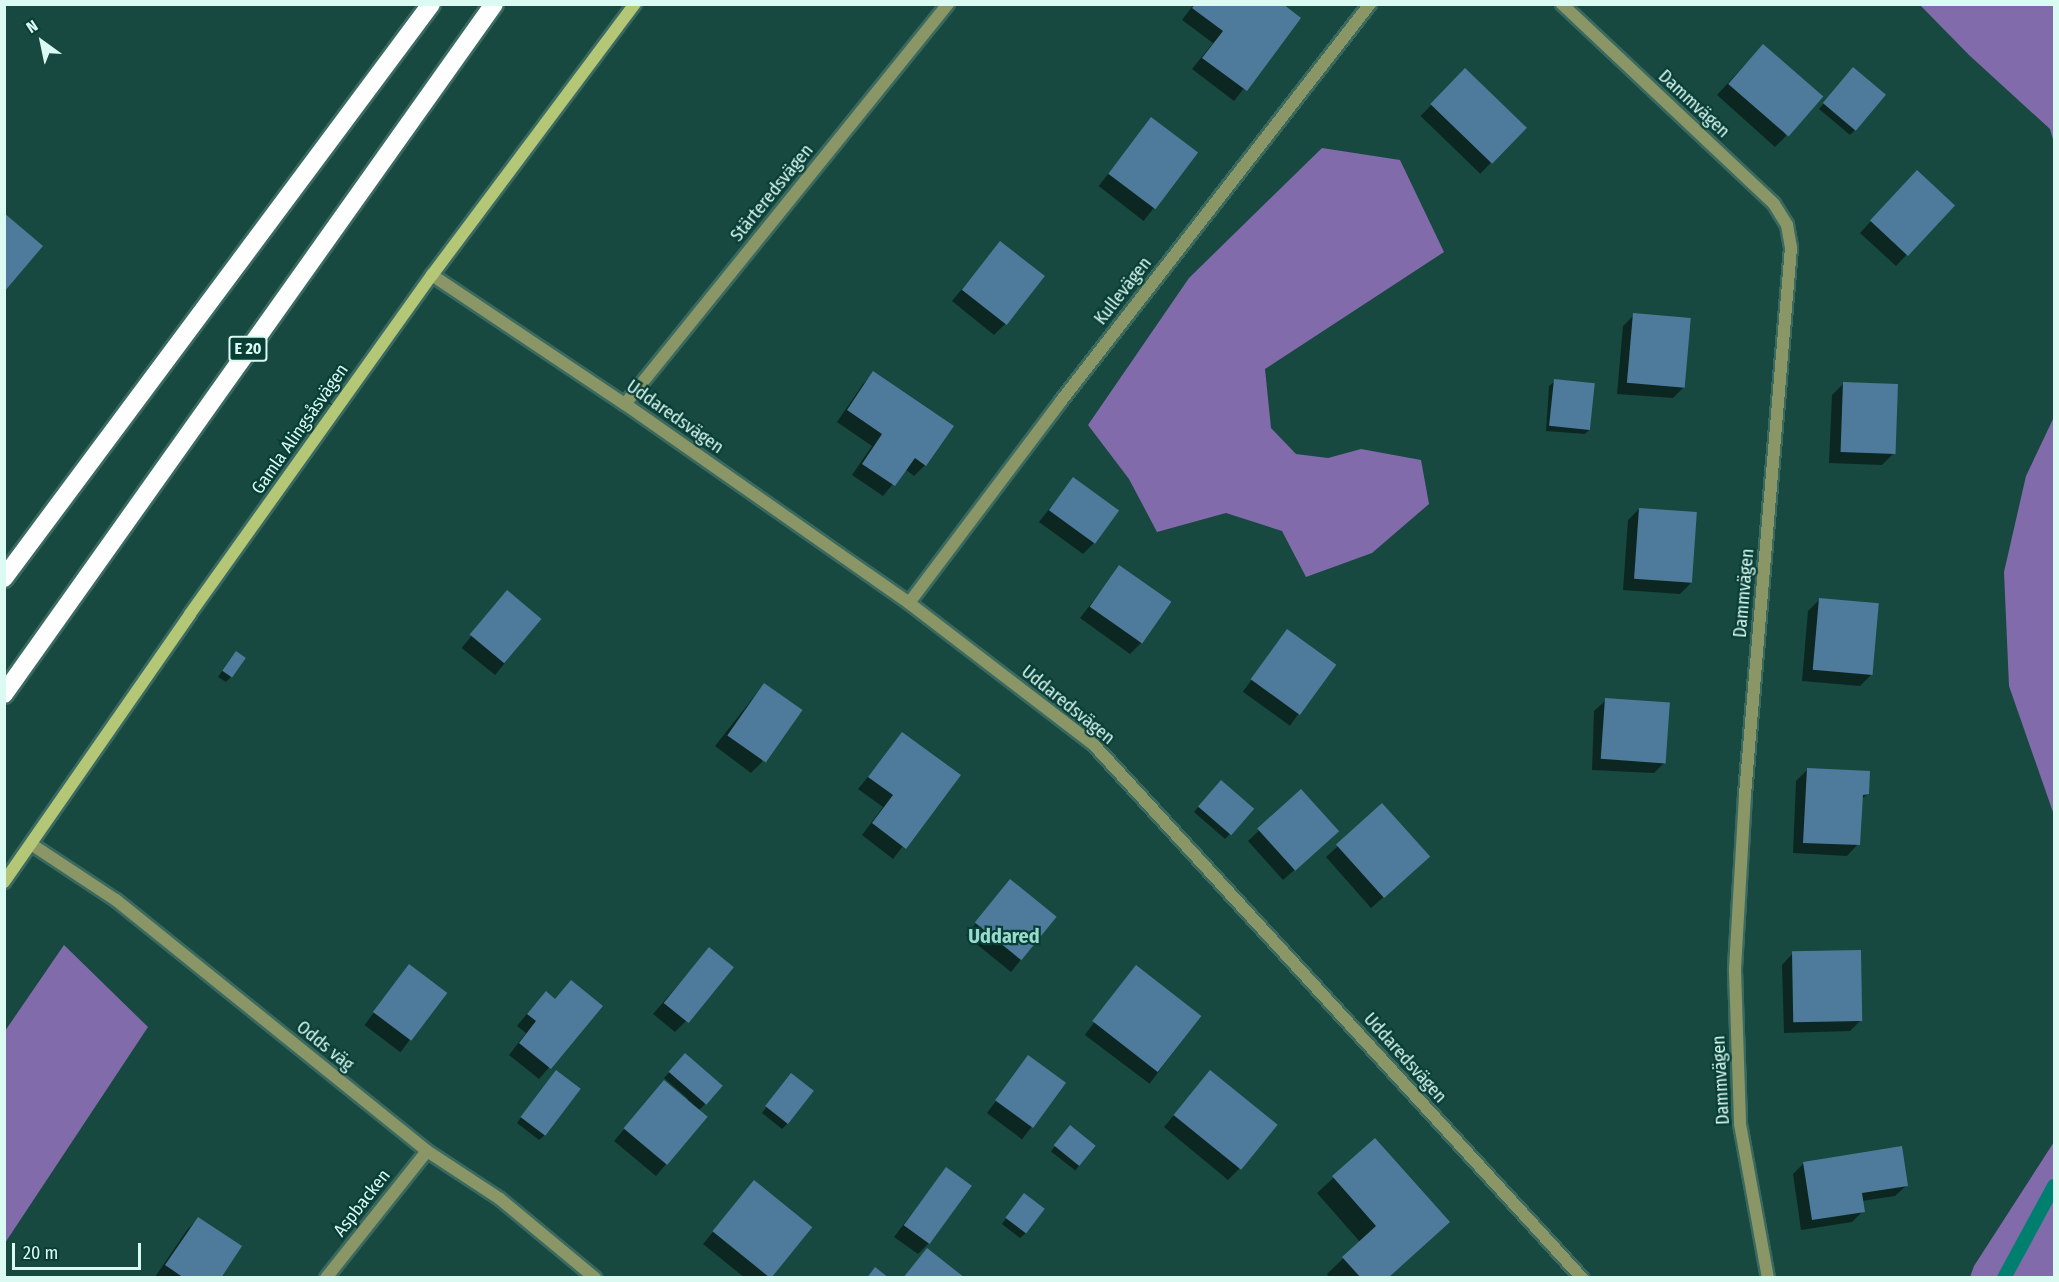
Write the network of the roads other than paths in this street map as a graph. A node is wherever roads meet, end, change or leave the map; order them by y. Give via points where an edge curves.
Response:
1 (431, 4) edge
2 (494, 4) edge
3 (635, 4) edge
4 (948, 4) edge
5 (1370, 4) edge
6 (1562, 4) edge
7 (432, 275) junction
8 (625, 404) junction
9 (4, 578) edge
10 (909, 603) junction
11 (4, 694) edge
12 (32, 844) junction
13 (4, 882) edge
14 (427, 1151) junction
15 (326, 1278) edge
16 (595, 1278) edge
17 (1582, 1278) edge
18 (1768, 1278) edge

1 - 9 highway
2 - 11 highway, E 20
3 - 7 street, Gamla Alingsåsvägen
4 - 8 street, Stärteredsvägen
5 - 10 street, Kullevägen
6 - 18 street, Dammvägen via 1774,204 1787,225 1791,248 1744,795 1735,971 1740,1124
7 - 8 street, Uddaredsvägen
7 - 12 street, Gamla Alingsåsvägen via 190,614
8 - 10 street, Uddaredsvägen
10 - 17 street, Uddaredsvägen via 1094,745
12 - 13 street, Gamla Alingsåsvägen
12 - 14 street, Odds väg via 116,900
14 - 15 street, Aspbacken
14 - 16 street, Odds väg via 500,1199

